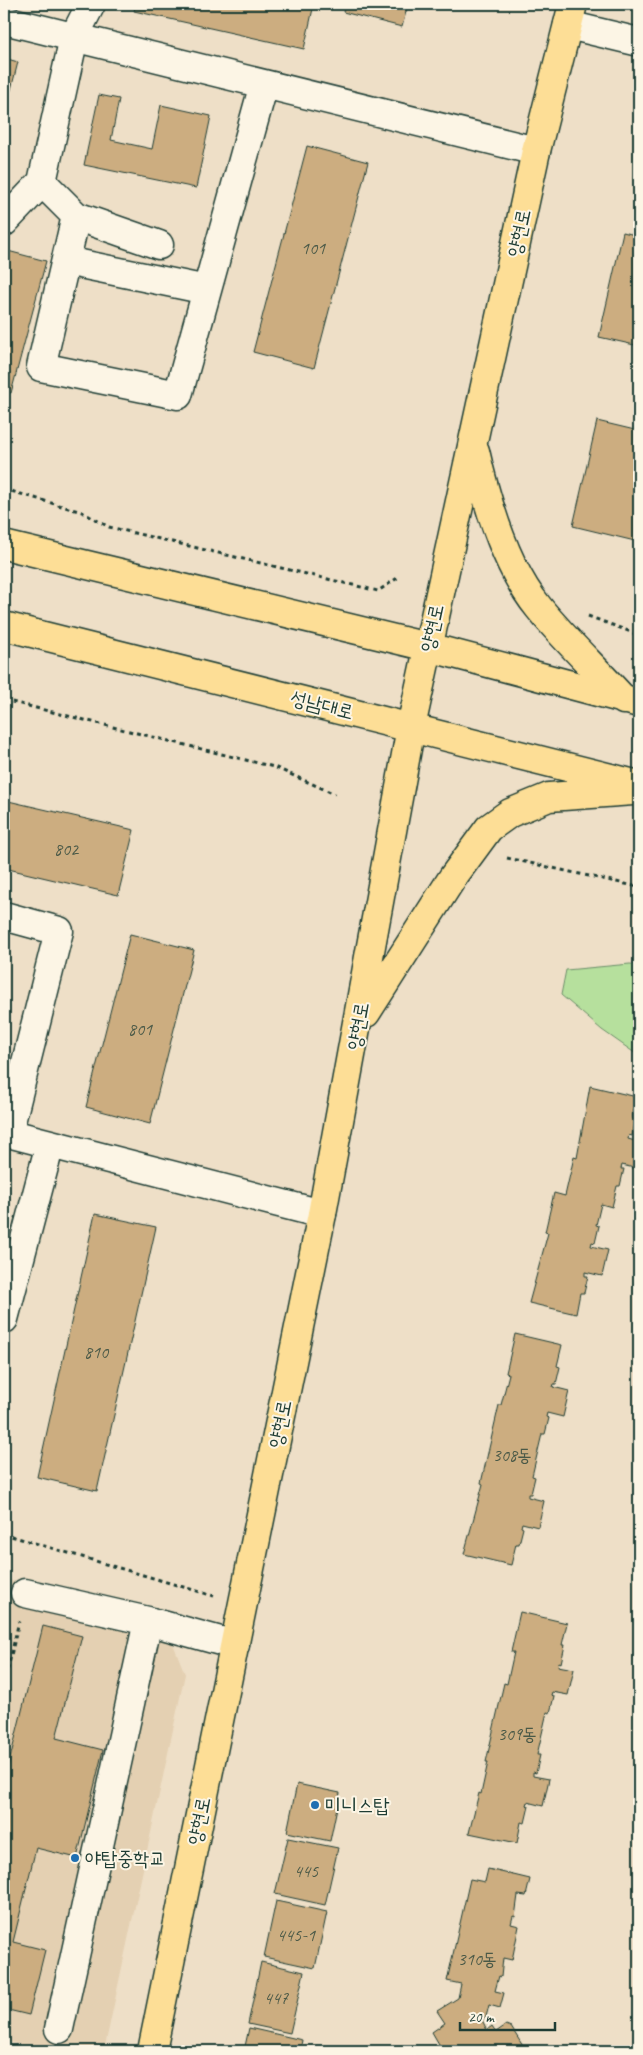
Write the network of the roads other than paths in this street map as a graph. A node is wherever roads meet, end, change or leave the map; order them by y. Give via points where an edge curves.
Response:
1 (91, 4) edge
2 (570, 14) edge
3 (15, 16) edge
4 (74, 37) junction
5 (639, 42) edge
6 (264, 84) junction
7 (536, 151) junction
8 (42, 182) junction
9 (76, 216) junction
10 (4, 222) edge
11 (159, 245) dead end
12 (66, 261) junction
13 (207, 290) junction
14 (473, 442) junction
15 (4, 545) edge
16 (4, 626) edge
17 (428, 647) junction
18 (632, 702) edge
19 (411, 727) junction
20 (639, 785) edge
21 (639, 791) edge
22 (4, 916) edge
23 (358, 1025) junction
24 (6, 1133) edge
25 (50, 1144) junction
26 (322, 1214) junction
27 (4, 1319) edge
28 (25, 1593) road end
29 (148, 1621) junction
30 (235, 1645) junction
31 (59, 2028) dead end
32 (152, 2051) edge

1 - 4 street
2 - 5 street
2 - 7 main road, 양현로
3 - 4 street
4 - 6 street
4 - 8 street
6 - 7 street
6 - 13 street
7 - 14 main road, 양현로
8 - 9 street
8 - 10 street
9 - 11 street
9 - 12 street
12 - 13 street
12 - 13 street via 41,367 178,396
14 - 17 main road, 양현로
14 - 18 main road via 497,529 519,576 538,607
15 - 17 main road
16 - 19 main road, 성남대로
17 - 18 main road
17 - 19 main road, 양현로
19 - 20 main road, 성남대로
19 - 23 main road, 양현로
21 - 23 main road via 549,797 510,813 489,828 453,877
22 - 24 street via 59,931
23 - 26 main road, 양현로
24 - 25 street
25 - 26 street
25 - 27 street
26 - 30 main road, 양현로
28 - 29 street
29 - 30 street
29 - 31 street
30 - 32 main road, 양현로

